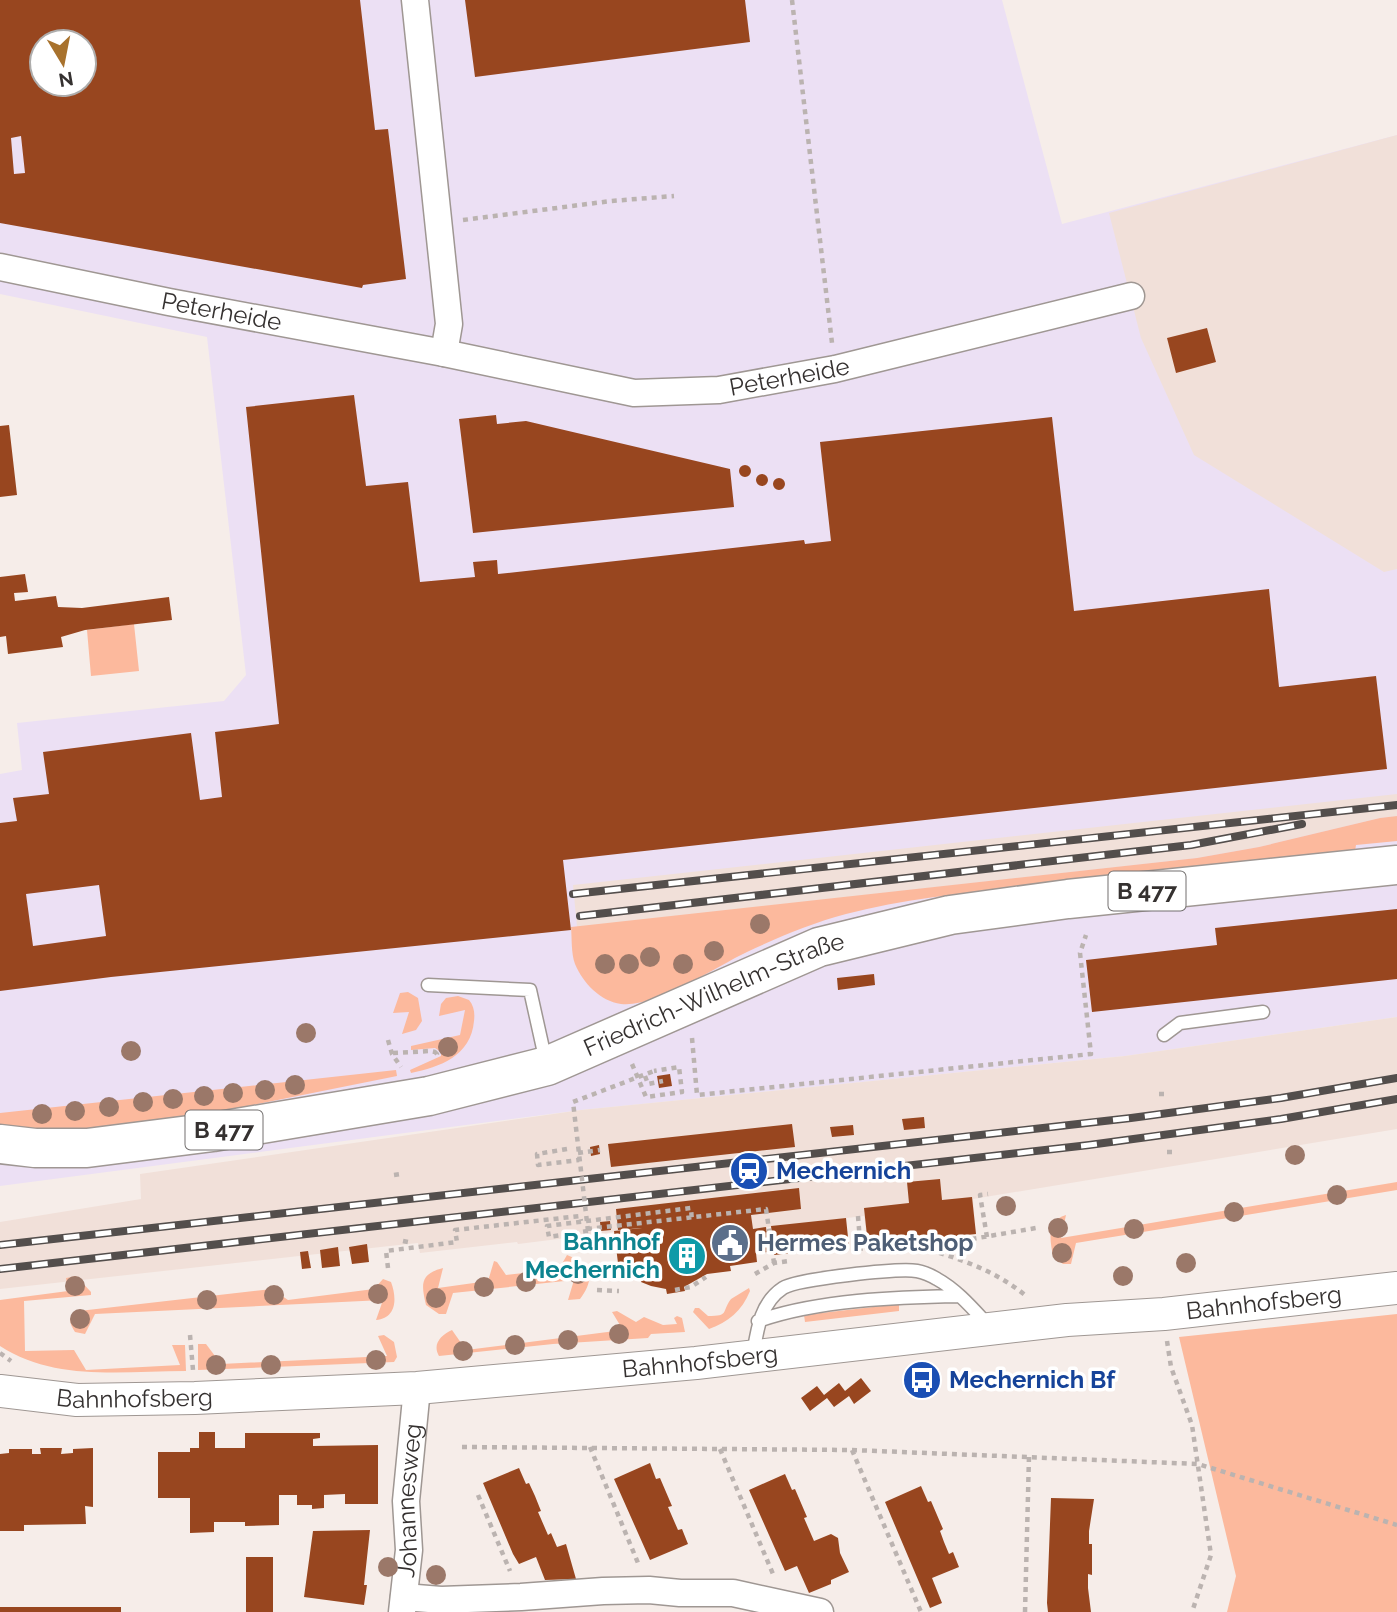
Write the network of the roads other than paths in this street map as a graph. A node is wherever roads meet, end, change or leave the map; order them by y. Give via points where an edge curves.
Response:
1 (415, 0) edge
2 (0, 267) edge
3 (1131, 296) dead end
4 (444, 353) junction
5 (1397, 865) edge
6 (428, 985) dead end
7 (1262, 1012) dead end
8 (1164, 1035) dead end
9 (547, 1066) junction
10 (12, 1150) edge
11 (1397, 1288) edge
12 (960, 1296) junction
13 (758, 1321) junction
14 (992, 1328) junction
15 (753, 1355) junction
16 (417, 1388) junction
17 (0, 1391) edge
18 (403, 1604) edge
19 (820, 1612) edge

1 - 4 street via 449,324
2 - 4 street, Peterheide
3 - 4 street, Peterheide via 835,369 719,390 634,393
5 - 9 main road, Friedrich-Wilhelm-Straße / B 477 via 950,915 819,947
6 - 9 lane via 530,990
7 - 8 lane via 1181,1023
9 - 10 main road, Friedrich-Wilhelm-Straße / B 477 via 429,1096 238,1128 87,1148
11 - 14 street, Bahnhofsberg
12 - 13 lane via 788,1310
12 - 13 lane via 917,1271 803,1280 783,1288
12 - 14 lane
13 - 15 lane
14 - 15 street, Bahnhofsberg
15 - 16 street, Bahnhofsberg
16 - 17 street, Bahnhofsberg via 77,1400
16 - 18 street, Johannesweg via 406,1501 409,1550
18 - 19 street via 649,1590 733,1593

